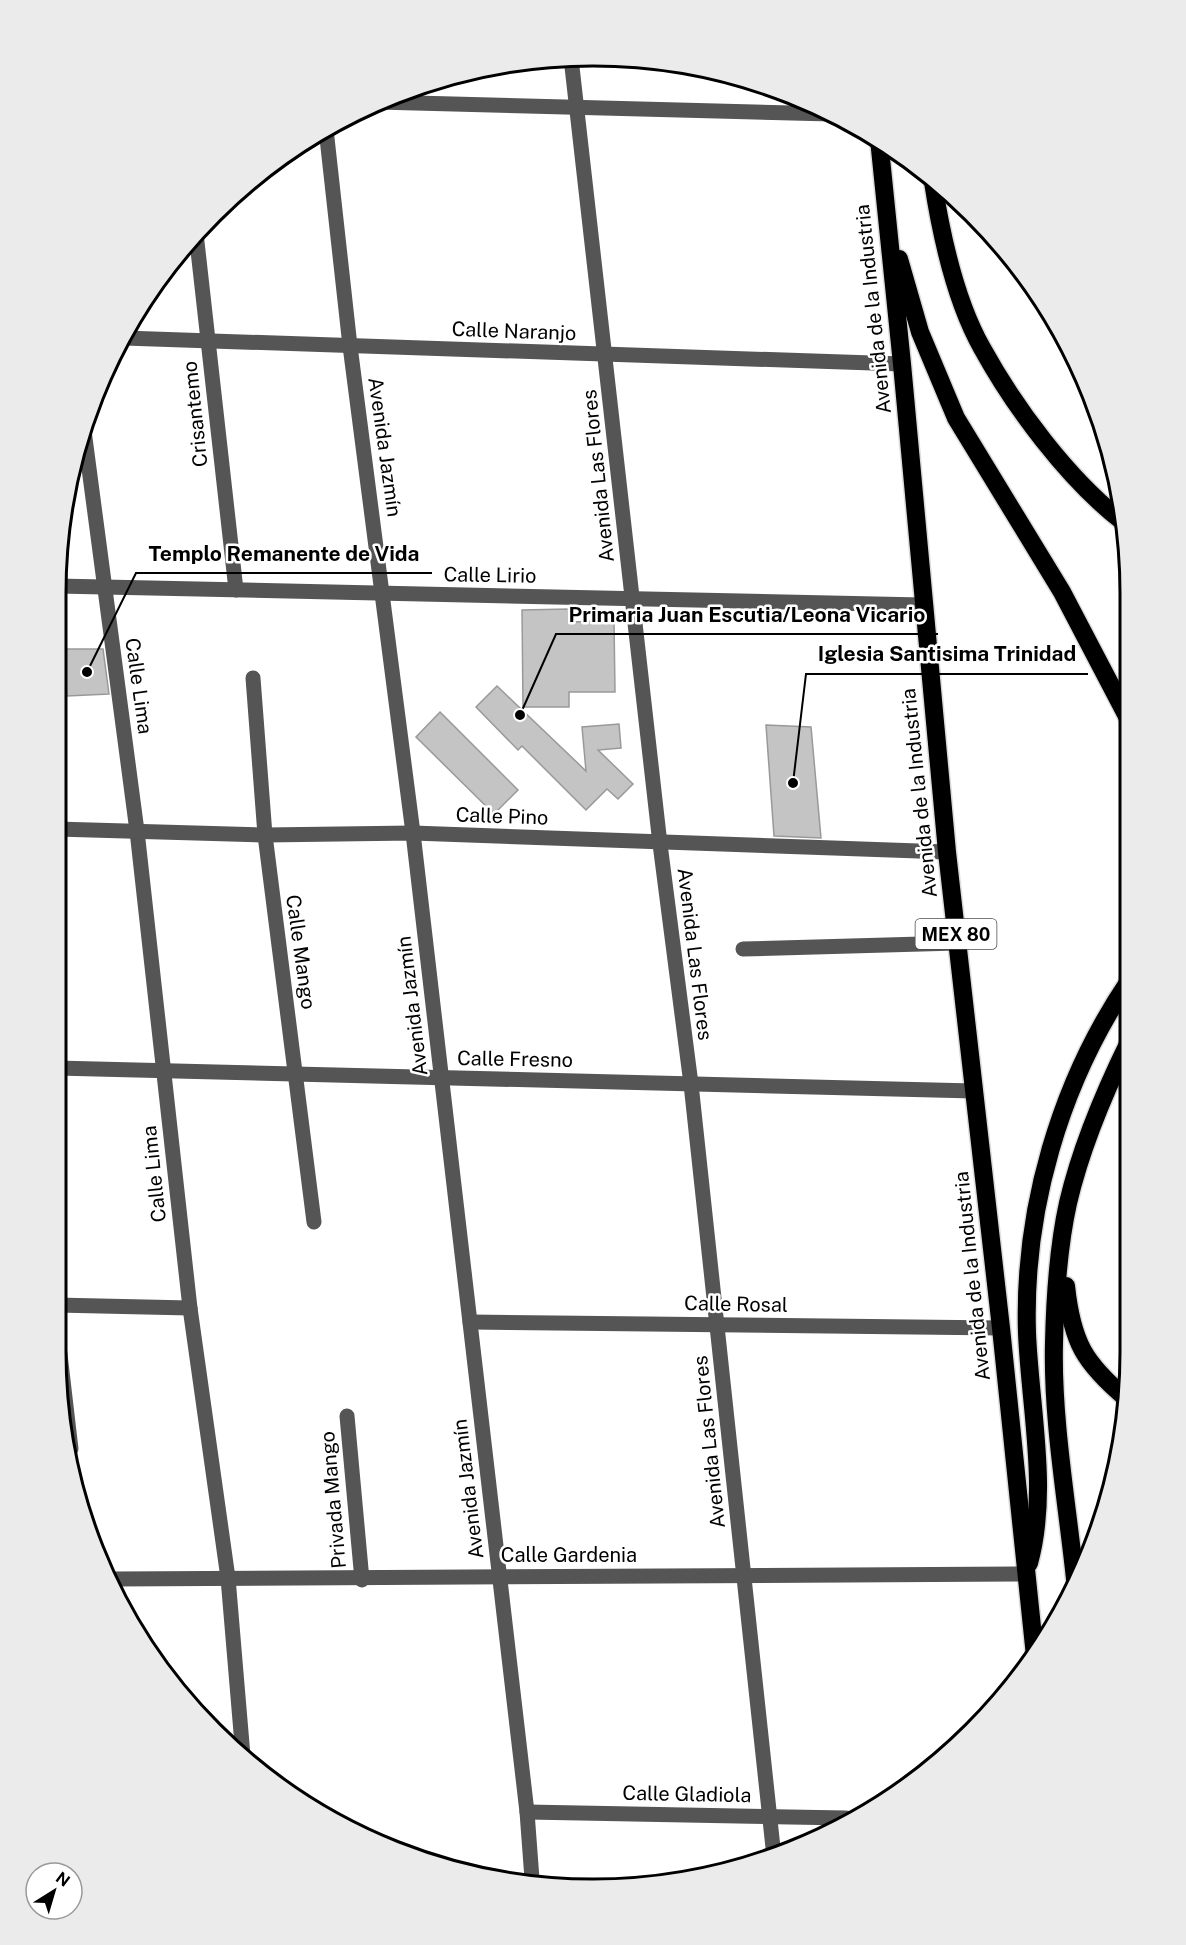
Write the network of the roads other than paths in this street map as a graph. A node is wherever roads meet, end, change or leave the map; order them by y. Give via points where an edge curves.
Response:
1 (573, 67) edge
2 (400, 103) edge
3 (577, 107) junction
4 (812, 113) edge
5 (327, 139) edge
6 (880, 152) edge
7 (934, 192) edge
8 (886, 211) junction
9 (197, 246) edge
10 (131, 339) edge
11 (208, 341) junction
12 (350, 346) junction
13 (606, 355) junction
14 (902, 364) junction
15 (86, 449) edge
16 (1114, 514) edge
17 (66, 586) edge
18 (105, 587) junction
19 (236, 590) junction
20 (384, 593) junction
21 (632, 599) junction
22 (922, 605) junction
23 (252, 678) dead end
24 (1120, 703) edge
25 (66, 829) edge
26 (137, 831) junction
27 (413, 833) junction
28 (265, 835) junction
29 (660, 844) junction
30 (946, 852) junction
31 (957, 943) junction
32 (743, 949) dead end
33 (1120, 994) edge
34 (1120, 1060) edge
35 (66, 1068) edge
36 (163, 1069) junction
37 (297, 1074) junction
38 (441, 1078) junction
39 (691, 1084) junction
40 (974, 1091) junction
41 (314, 1222) dead end
42 (1061, 1248) junction
43 (66, 1305) edge
44 (190, 1308) junction
45 (470, 1322) junction
46 (717, 1325) junction
47 (1001, 1328) junction
48 (1118, 1391) edge
49 (347, 1416) dead end
50 (1074, 1568) edge
51 (1026, 1574) junction
52 (744, 1575) junction
53 (499, 1577) junction
54 (228, 1578) junction
55 (117, 1579) edge
56 (362, 1580) junction
57 (1033, 1641) edge
58 (242, 1744) edge
59 (527, 1812) junction
60 (770, 1816) junction
61 (839, 1818) edge
62 (773, 1847) edge
63 (532, 1875) edge

1 - 3 street, Avenida Las Flores
2 - 3 street
3 - 4 street
3 - 13 street, Avenida Las Flores
5 - 12 street, Avenida Jazmín
6 - 8 highway, Avenida de la Industria / MEX 80
7 - 16 highway via 960,296 981,347 1056,456
8 - 14 highway, Avenida de la Industria / MEX 80
8 - 24 highway via 920,332 956,418 1062,592
9 - 11 street, Crisantemo
10 - 11 street, Calle Naranjo
11 - 12 street, Calle Naranjo
11 - 19 street, Crisantemo
12 - 13 street, Calle Naranjo
12 - 20 street, Avenida Jazmín
13 - 14 street, Calle Naranjo
13 - 21 street, Avenida Las Flores
14 - 22 highway, Avenida de la Industria / MEX 80
15 - 18 street, Calle Lima
17 - 18 street, Calle Lirio
18 - 19 street, Calle Lirio
18 - 26 street, Calle Lima
19 - 20 street, Calle Lirio
20 - 21 street, Calle Lirio
20 - 27 street, Avenida Jazmín
21 - 22 street, Calle Lirio
21 - 29 street, Avenida Las Flores
22 - 30 highway, Avenida de la Industria / MEX 80
23 - 28 street
25 - 26 street, Calle Pino
26 - 28 street, Calle Pino
26 - 36 street, Calle Lima
27 - 28 street, Calle Pino
27 - 29 street, Calle Pino
27 - 38 street, Avenida Jazmín
28 - 37 street, Calle Mango
29 - 30 street, Calle Pino
29 - 39 street, Avenida Las Flores
30 - 31 highway, Avenida de la Industria / MEX 80
31 - 32 street
31 - 40 highway, Avenida de la Industria / MEX 80
33 - 51 highway via 1086,1059 1050,1151 1036,1205 1027,1332 1039,1517
34 - 42 highway via 1089,1136 1068,1203
35 - 36 street, Calle Fresno
36 - 37 street, Calle Fresno
36 - 44 street, Calle Lima
37 - 38 street, Calle Fresno
37 - 41 street
38 - 39 street, Calle Fresno
38 - 45 street, Avenida Jazmín
39 - 40 street, Calle Fresno
39 - 46 street, Avenida Las Flores
40 - 47 highway, Avenida de la Industria / MEX 80
42 - 48 highway via 1072,1329 1095,1369
42 - 50 highway via 1055,1389
43 - 44 street
44 - 54 street, Calle Lima
45 - 46 street, Calle Rosal
45 - 53 street, Avenida Jazmín
46 - 47 street, Calle Rosal
46 - 52 street, Avenida Las Flores
47 - 51 highway, Avenida de la Industria / MEX 80
49 - 56 street, Privada Mango
51 - 52 street, Calle Gardenia
51 - 57 highway, Avenida de la Industria / MEX 80
52 - 53 street, Calle Gardenia
52 - 60 street, Avenida Las Flores
53 - 56 street, Calle Gardenia
53 - 59 street, Avenida Jazmín
54 - 55 street, Calle Gardenia
54 - 56 street, Calle Gardenia
54 - 58 street, Calle Lima
59 - 60 street, Calle Gladiola
59 - 63 street, Avenida Jazmín
60 - 61 street, Calle Gladiola
60 - 62 street, Avenida Las Flores

